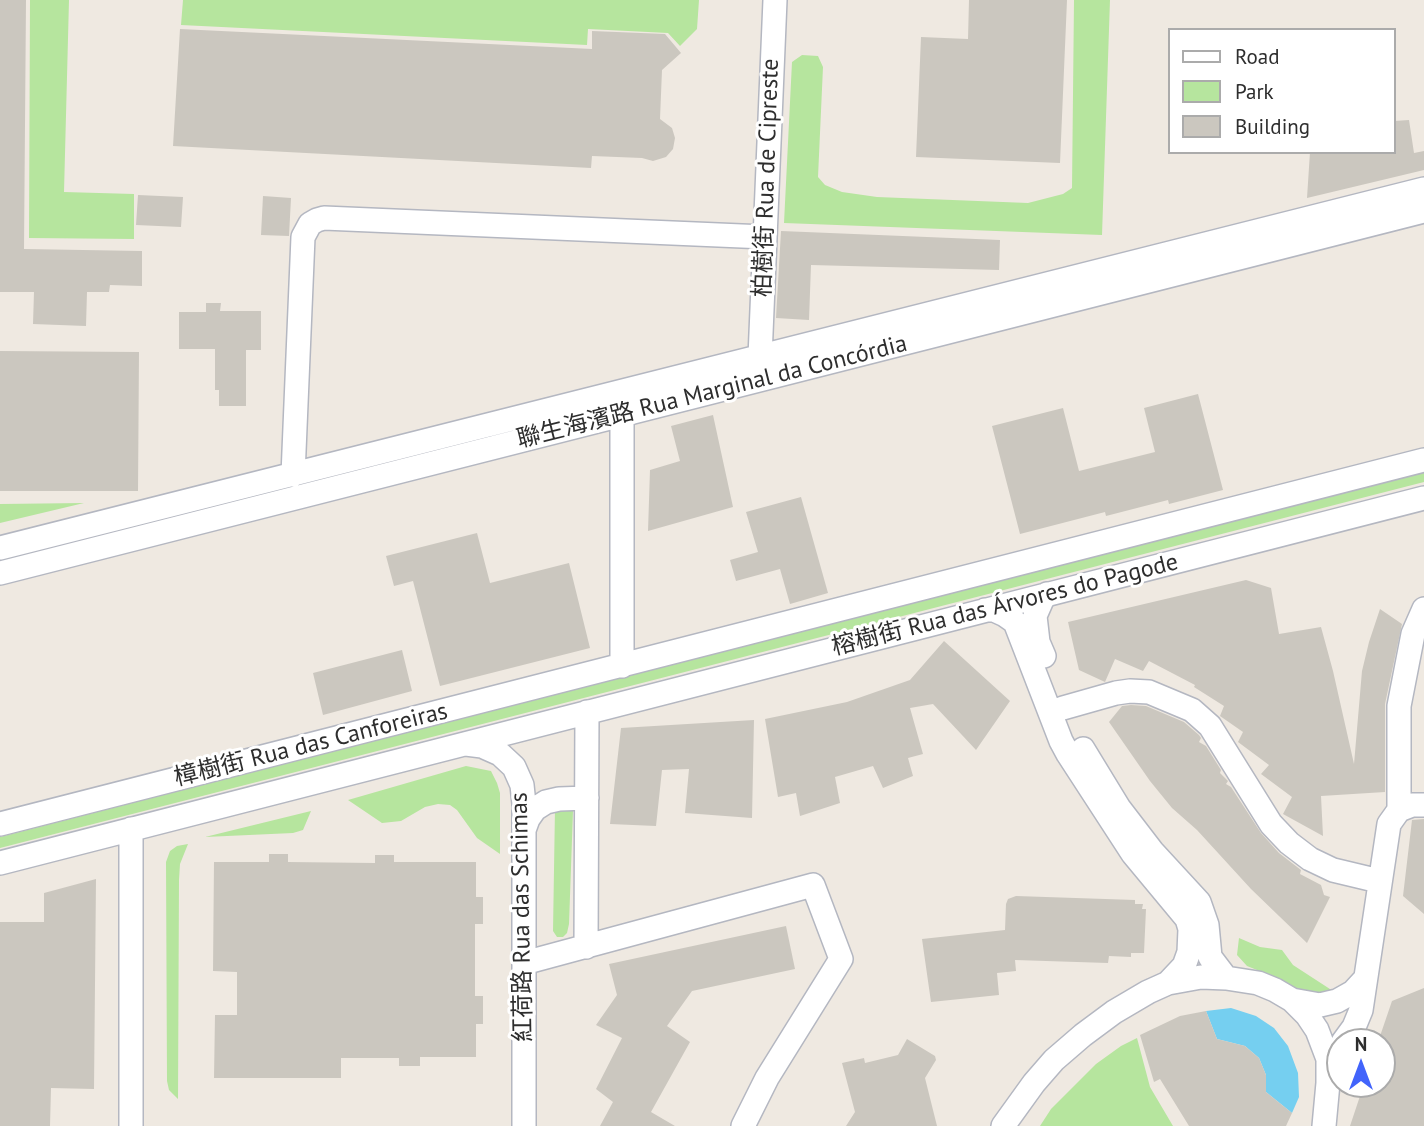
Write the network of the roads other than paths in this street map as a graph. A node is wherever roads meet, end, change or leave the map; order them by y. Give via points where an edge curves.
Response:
1 (775, 0) edge
2 (1424, 189) edge
3 (1424, 211) edge
4 (765, 237) junction
5 (760, 357) junction
6 (622, 391) junction
7 (622, 415) junction
8 (1424, 460) edge
9 (293, 475) junction
10 (1424, 498) edge
11 (1401, 505) junction
12 (1424, 515) edge
13 (0, 548) edge
14 (0, 573) edge
15 (1047, 594) junction
16 (1424, 609) edge
17 (985, 610) junction
18 (622, 666) junction
19 (1063, 708) junction
20 (587, 712) junction
21 (463, 744) junction
22 (587, 798) junction
23 (1424, 805) edge
24 (1399, 810) junction
25 (0, 824) edge
26 (131, 829) junction
27 (524, 830) junction
28 (0, 863) edge
29 (1378, 881) junction
30 (586, 947) junction
31 (524, 964) junction
32 (1226, 978) junction
33 (1365, 979) junction
34 (1168, 983) junction
35 (1292, 1000) junction
36 (1352, 1028) edge
37 (1326, 1053) edge
38 (1327, 1098) edge
39 (131, 1126) edge
40 (524, 1126) edge
41 (743, 1126) edge
42 (1003, 1126) edge
43 (1324, 1126) edge

1 - 4 street, 柏樹街 Rua de Cipreste
2 - 5 street, 聯生海濱路 Rua Marginal da Concórdia
3 - 7 street, 聯生海濱路 Rua Marginal da Concórdia
4 - 5 street, 柏樹街 Rua de Cipreste
4 - 9 street via 317,220 303,237
5 - 6 street, 聯生海濱路 Rua Marginal da Concórdia
6 - 7 street
6 - 9 street, 聯生海濱路 Rua Marginal da Concórdia
7 - 14 street, 聯生海濱路 Rua Marginal da Concórdia
7 - 18 street
8 - 18 street, 榕樹街 Rua das Árvores do Pagode
9 - 13 street, 聯生海濱路 Rua Marginal da Concórdia
10 - 11 street, 榕樹街 Rua das Árvores do Pagode
11 - 12 street
11 - 15 street, 榕樹街 Rua das Árvores do Pagode
15 - 17 street, 榕樹街 Rua das Árvores do Pagode
15 - 19 street via 1038,608 1035,626
16 - 24 street via 1413,634 1399,706
17 - 20 street, 榕樹街 Rua das Árvores do Pagode
17 - 34 street via 1015,622 1068,754 1133,854 1187,919 1189,951 1184,965
18 - 25 street, 樟樹街 Rua das Canforeiras
19 - 29 street via 1130,691 1149,692 1192,710 1209,726 1271,824 1289,843 1334,870
19 - 32 street via 1119,808 1199,902 1210,957
20 - 21 street, 樟樹街 Rua das Canforeiras
20 - 22 street
21 - 26 street, 樟樹街 Rua das Canforeiras
21 - 27 street, 紅荷路 Rua das Schimas via 500,754 514,767 522,785
22 - 27 street via 546,802 535,809
22 - 30 street
23 - 24 street
24 - 29 street via 1386,831
26 - 28 street, 樟樹街 Rua das Canforeiras
26 - 39 street
27 - 31 street, 紅荷路 Rua das Schimas
29 - 33 street
30 - 31 street
30 - 41 street via 813,885 841,959 767,1078
31 - 40 street, 紅荷路 Rua das Schimas
32 - 34 street
32 - 35 street via 1258,983
33 - 35 street via 1337,1001 1320,1005
33 - 36 street via 1359,1016
34 - 42 street via 1114,1012 1054,1060
35 - 37 street via 1318,1030
38 - 43 street

